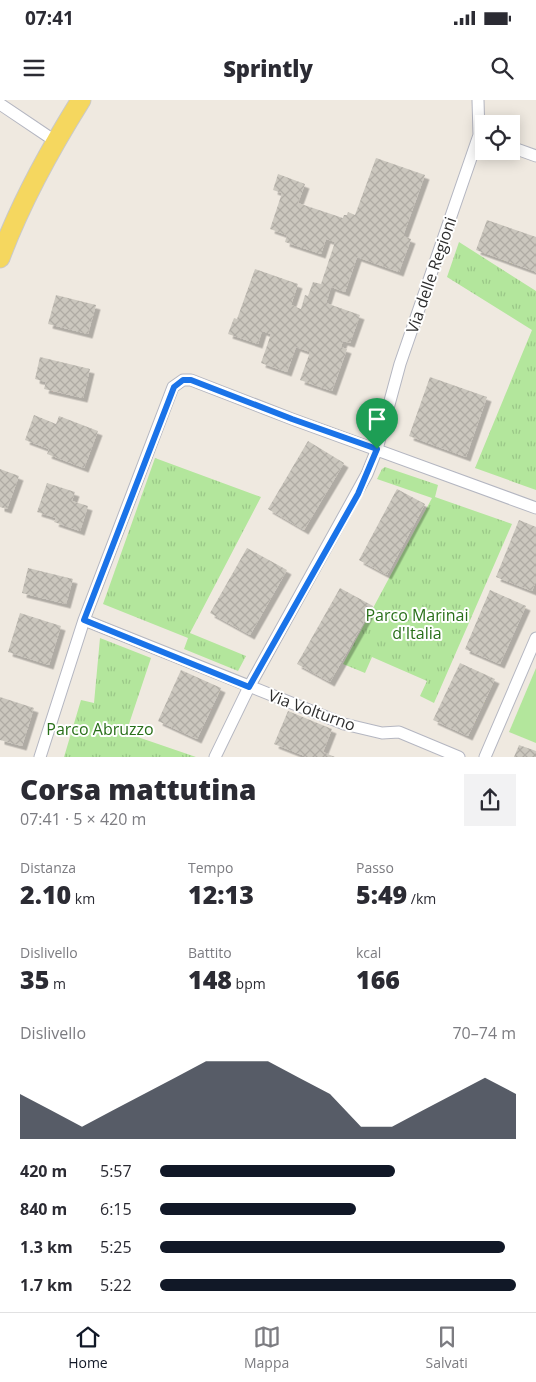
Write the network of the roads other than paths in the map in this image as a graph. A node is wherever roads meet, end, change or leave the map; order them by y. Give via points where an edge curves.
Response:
1 (81, 100) edge
2 (478, 100) edge
3 (0, 104) edge
4 (479, 115) edge
5 (55, 141) junction
6 (520, 150) edge
7 (475, 153) edge
8 (536, 156) edge
9 (0, 258) edge
10 (377, 449) junction
11 (536, 508) edge
12 (84, 620) junction
13 (536, 638) edge
14 (249, 687) junction
15 (40, 757) edge
16 (216, 757) edge
17 (459, 757) edge
18 (485, 757) edge

1 - 5 main road
2 - 4 street, Via delle Regioni
3 - 5 street
5 - 9 main road via 23,202
6 - 8 street
7 - 10 street, Via delle Regioni via 400,364
10 - 11 street
10 - 12 street via 191,380 183,380 174,387
10 - 14 street, Via delle Regioni via 358,494
12 - 14 street, Via Volturno
12 - 15 street
13 - 18 street
14 - 16 street, Via delle Regioni
14 - 17 street, Via Volturno via 344,724 382,733 399,732

